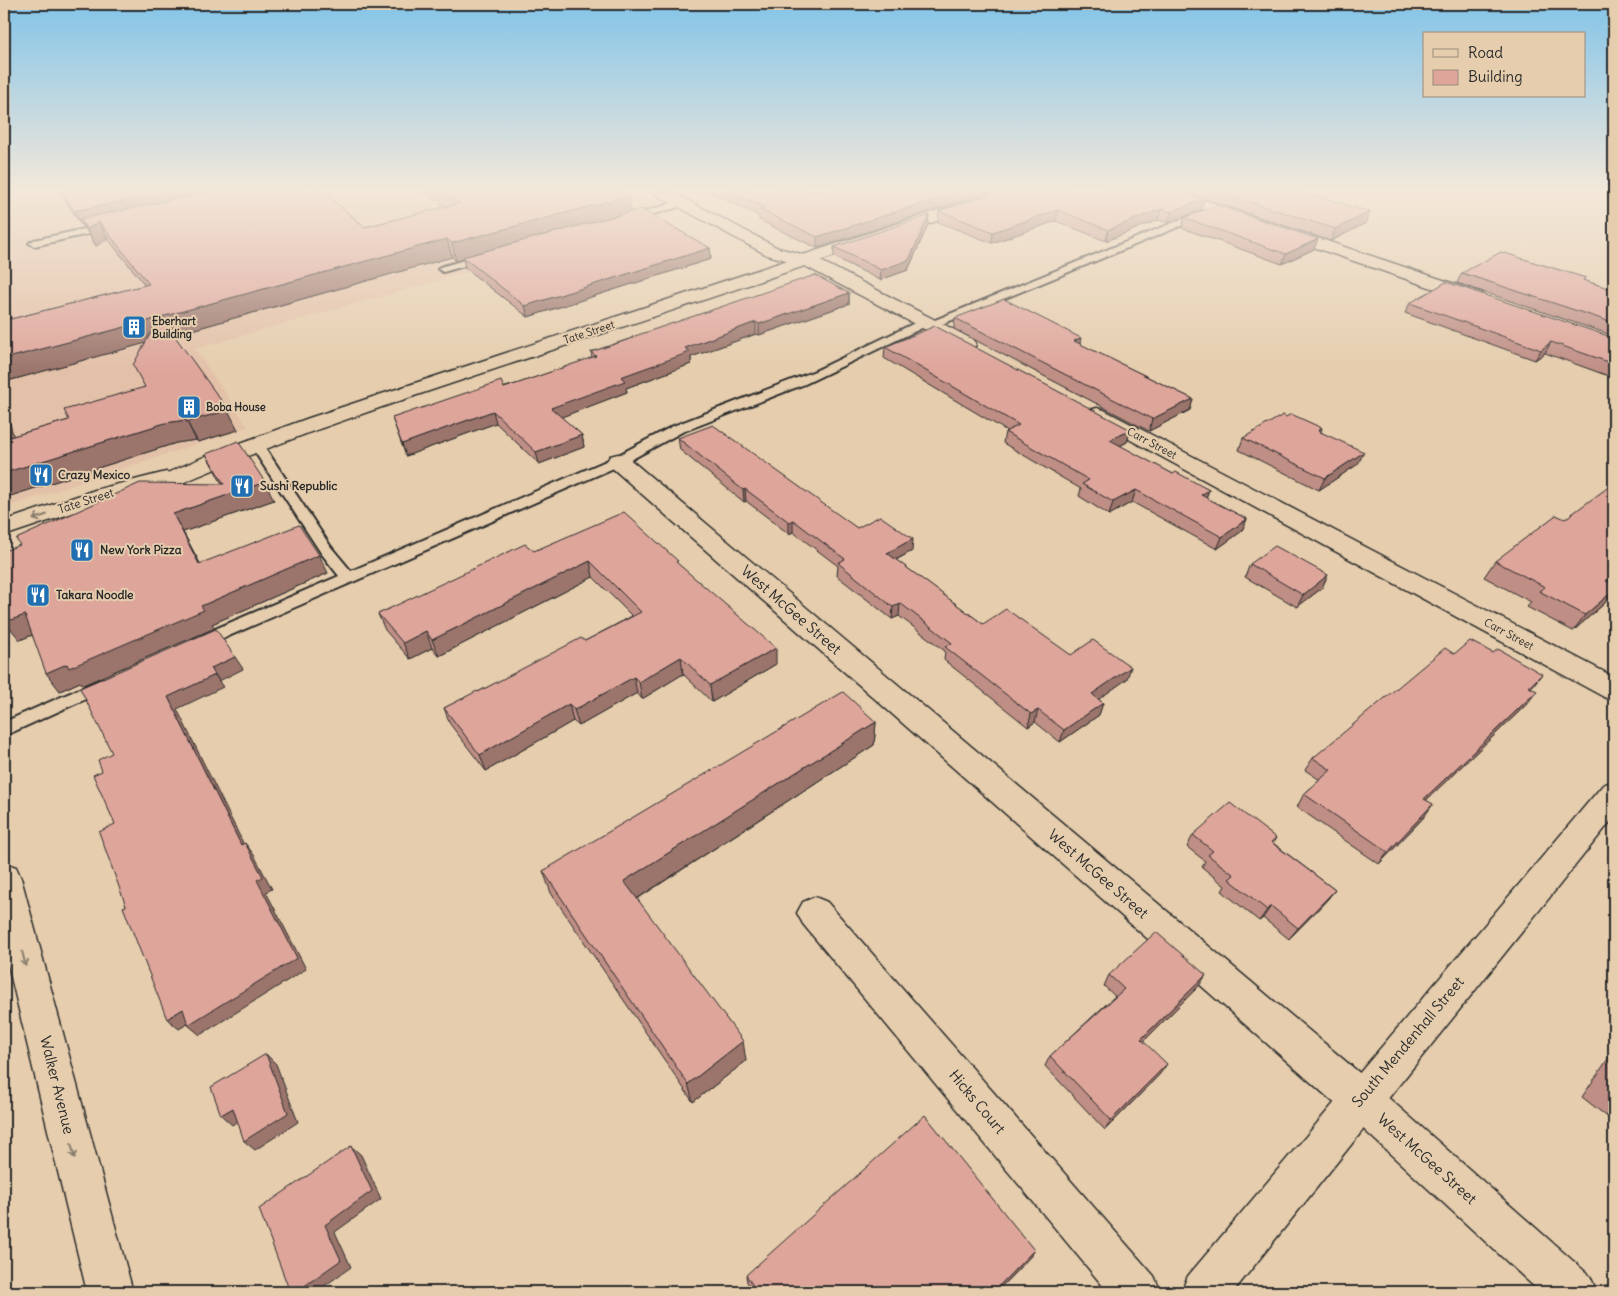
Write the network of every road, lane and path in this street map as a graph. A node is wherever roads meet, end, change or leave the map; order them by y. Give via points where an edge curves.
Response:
1 (772, 251) edge
2 (832, 251) edge
3 (1110, 251) edge
4 (1341, 251) edge
5 (500, 253) edge
6 (807, 260) junction
7 (443, 269) edge
8 (1495, 304) edge
9 (928, 324) junction
10 (984, 353) edge
11 (1080, 405) edge
12 (255, 443) junction
13 (618, 460) junction
14 (170, 478) junction
15 (4, 529) edge
16 (21, 546) edge
17 (348, 578) junction
18 (184, 649) edge
19 (112, 681) edge
20 (1614, 690) edge
21 (4, 729) edge
22 (1614, 794) edge
23 (5, 893) edge
24 (816, 912) dead end
25 (1360, 1100) junction
26 (110, 1292) edge
27 (1138, 1292) edge
28 (1204, 1292) edge
29 (1574, 1292) edge

1 - 6 street
2 - 6 street, Tate Street
3 - 9 lane
4 - 8 street
5 - 7 lane
6 - 9 street
6 - 12 street, Tate Street
9 - 10 street
9 - 13 lane via 792,386 643,444
11 - 20 street, Carr Street
12 - 14 street, Tate Street
12 - 17 lane
13 - 17 lane
13 - 25 street, West McGee Street
14 -> 15 street, Tate Street via 103,495
14 - 16 street, Tate Street
17 - 18 lane
19 - 21 lane
22 - 25 street, South Mendenhall Street
23 -> 26 street, Walker Avenue
24 - 27 street, Hicks Court
25 - 28 street, South Mendenhall Street
25 - 29 street, West McGee Street

